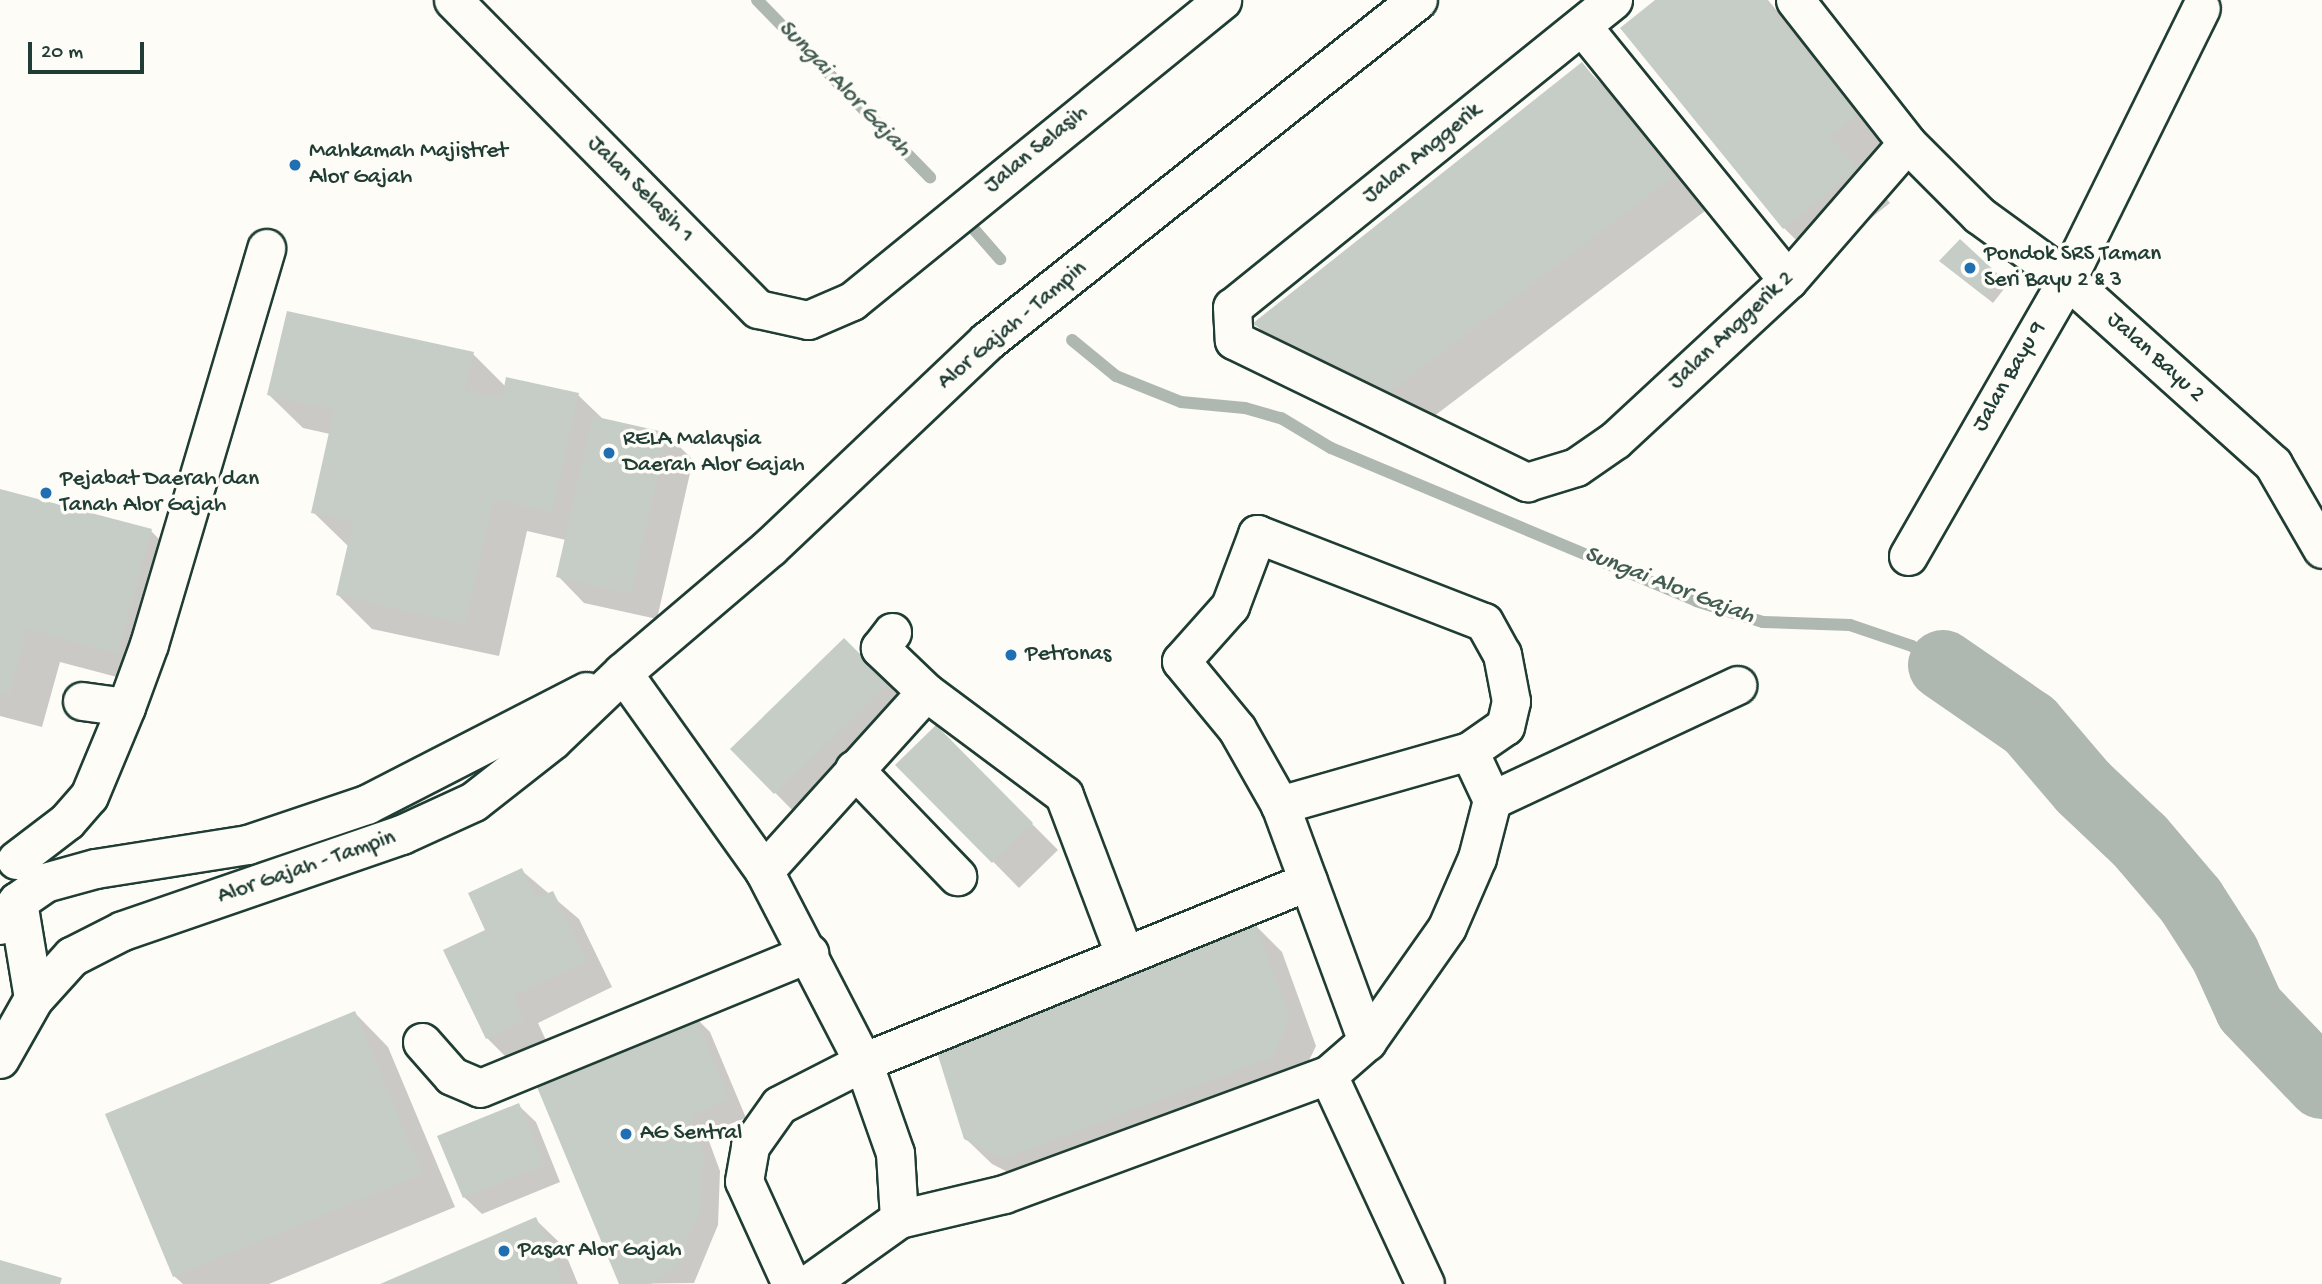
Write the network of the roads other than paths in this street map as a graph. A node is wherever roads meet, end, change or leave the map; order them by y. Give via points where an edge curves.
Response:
1 (453, 0) edge
2 (1222, 0) edge
3 (1419, 0) edge
4 (1613, 0) edge
5 (1795, 0) edge
6 (2201, 8) dead end
7 (1582, 26) junction
8 (1908, 143) junction
9 (266, 248) dead end
10 (2067, 279) junction
11 (1788, 280) junction
12 (852, 301) joint
13 (1527, 482) joint
14 (2322, 549) edge
15 (1908, 556) dead end
16 (892, 632) dead end
17 (623, 673) junction
18 (1737, 685) dead end
19 (926, 692) junction
20 (82, 701) dead end
21 (126, 706) junction
22 (1469, 751) junction
23 (854, 769) junction
24 (1492, 800) junction
25 (1280, 805) junction
26 (8, 851) edge
27 (764, 871) junction
28 (957, 876) dead end
29 (1308, 881) junction
30 (9, 913) edge
31 (809, 953) junction
32 (1124, 954) junction
33 (34, 999) junction
34 (1367, 1041) junction
35 (422, 1042) dead end
36 (0, 1059) edge
37 (863, 1062) junction
38 (1328, 1075) junction
39 (900, 1219) junction
40 (790, 1284) edge
41 (808, 1284) edge
42 (1425, 1284) edge

1 - 12 street, Jalan Selasih 1 via 758,309 808,320
2 - 12 street, Jalan Selasih
3 - 17 main road, Alor Gajah - Tampin via 988,342 770,548
4 - 7 street, Jalan Anggerik
5 - 8 street, Jalan Bayu 2
6 - 10 street, Jalan Bayu 9
7 - 11 street
7 - 13 street, Jalan Anggerik via 1232,307 1234,340
8 - 10 street, Jalan Bayu 2 via 1979,215
8 - 11 street, Jalan Anggerik 2
9 - 21 street via 149,644
10 - 14 street, Jalan Bayu 2 via 2273,464
10 - 15 street, Jalan Bayu 9
11 - 13 street, Jalan Anggerik 2 via 1615,440 1577,467
16 - 19 street via 880,648
17 - 27 street
17 - 30 main road, Alor Gajah - Tampin via 368,805 248,845 96,869 45,883
17 - 33 main road, Alor Gajah - Tampin via 553,740 474,802 402,835 123,931 72,957
18 - 24 street
19 - 23 street
19 - 32 street via 1065,795
20 - 21 street
21 - 26 street via 89,796 67,821
22 - 24 street
22 - 25 street
22 - 25 street via 1504,726 1511,701 1502,654 1484,622 1257,534 1230,607 1181,661 1237,729
23 - 27 street
23 - 28 street
24 - 34 street via 1477,858 1447,927
25 - 29 street
26 - 30 street via 22,887
27 - 31 street
29 - 32 street
29 - 34 street
30 - 33 main road
31 - 35 street via 480,1088 452,1076
31 - 37 street
32 - 37 street
33 - 36 main road, Alor Gajah - Tampin
34 - 38 street
37 - 39 street via 895,1153
37 - 40 street via 779,1105 750,1146 744,1181
38 - 39 street via 1004,1194
38 - 42 street
39 - 41 street

